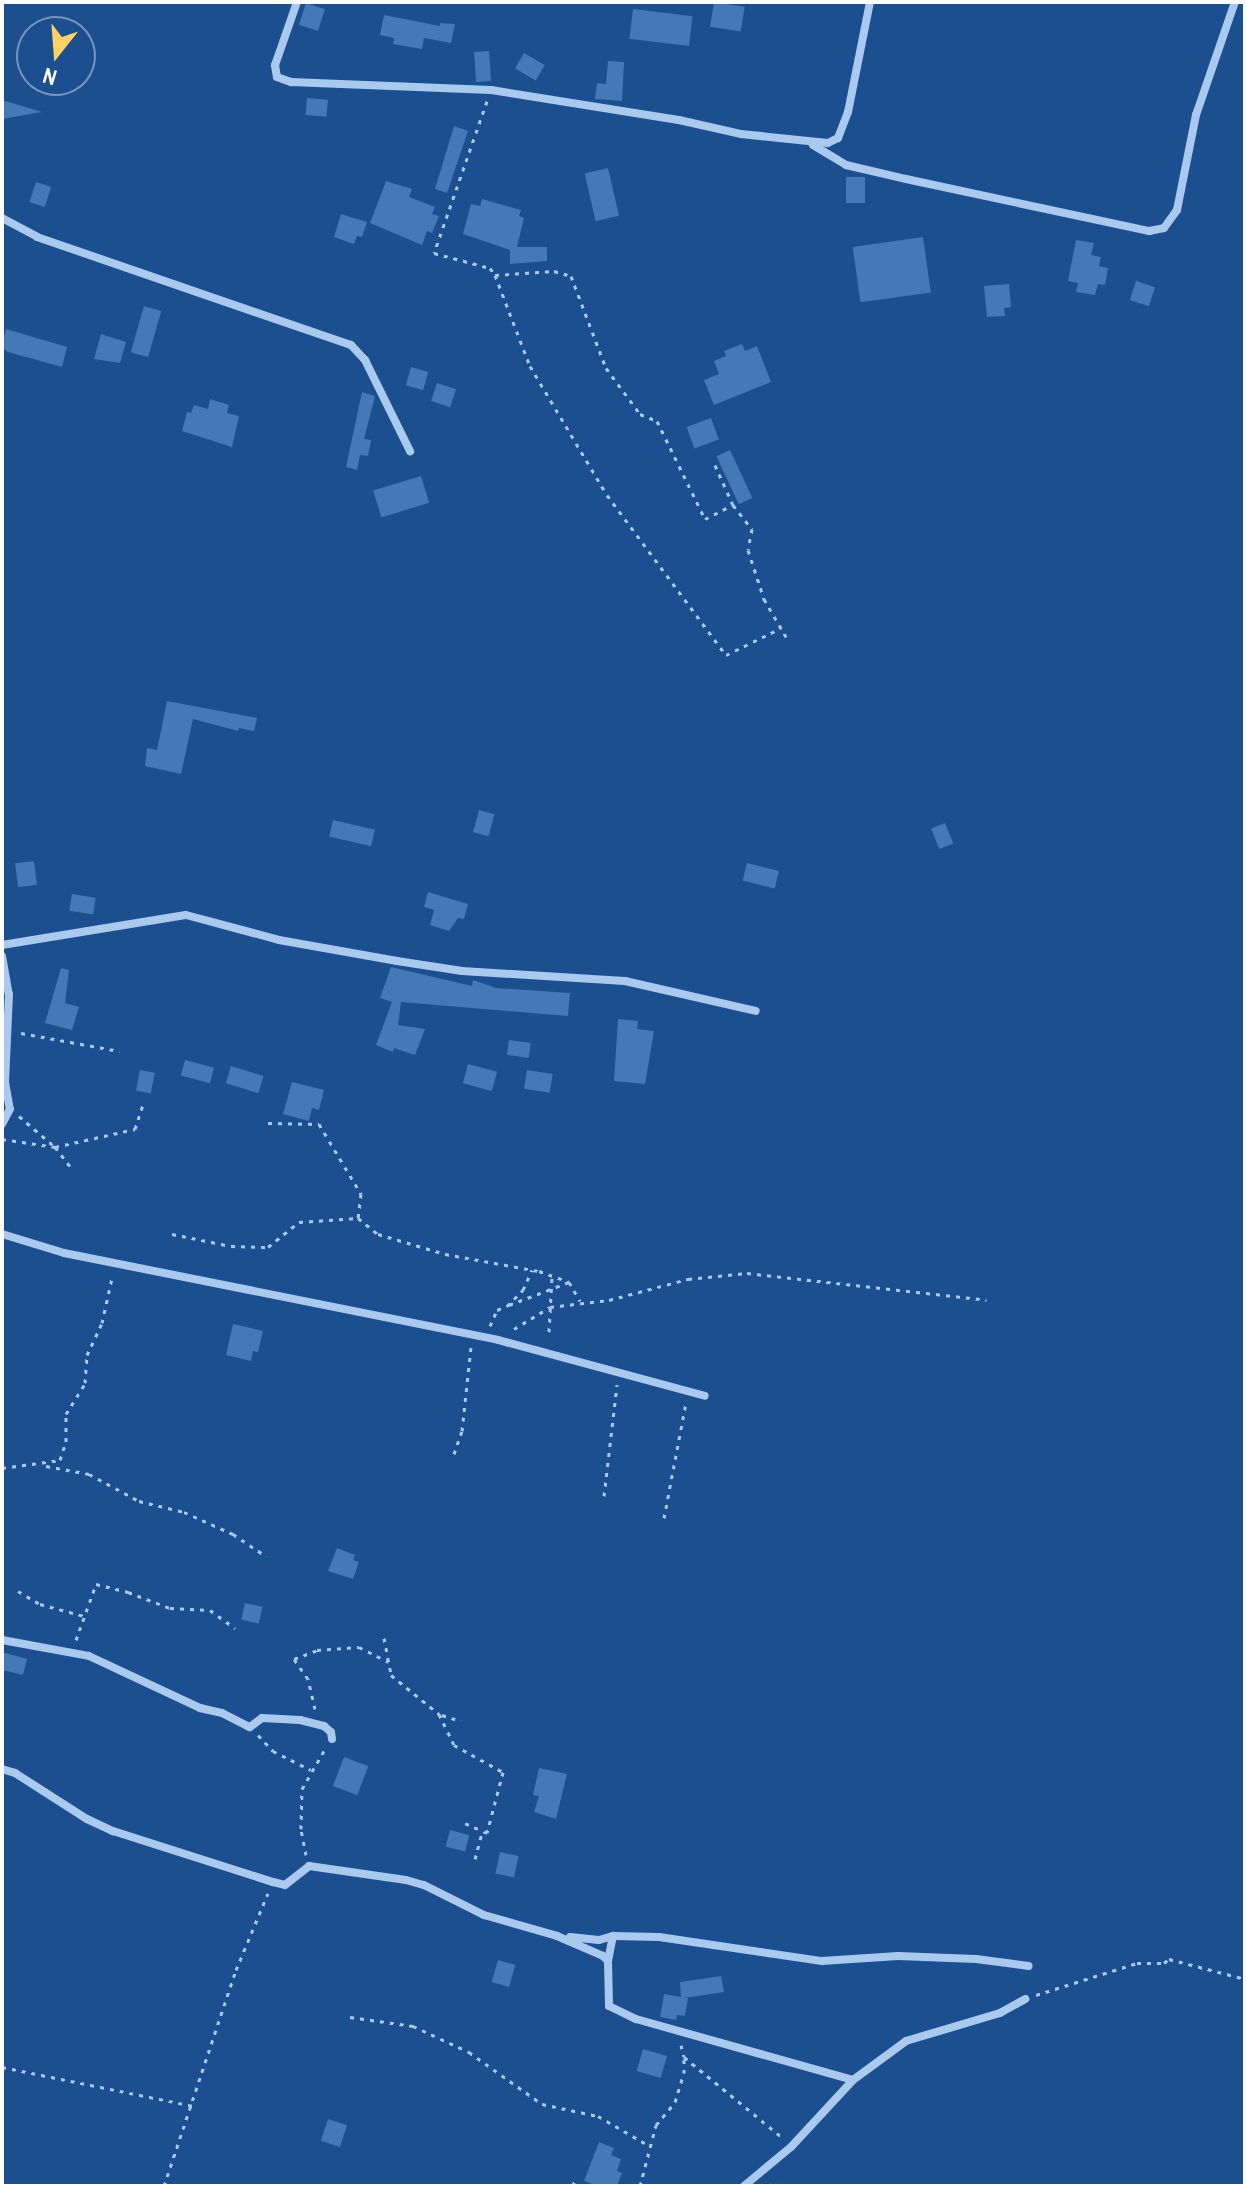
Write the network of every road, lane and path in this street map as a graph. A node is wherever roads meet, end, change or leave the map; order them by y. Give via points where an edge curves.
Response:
1 (297, 2) edge
2 (870, 2) edge
3 (1235, 2) edge
4 (491, 90) junction
5 (810, 143) junction
6 (2, 218) edge
7 (495, 275) junction
8 (410, 451) dead end
9 (714, 463) dead end
10 (733, 505) junction
11 (781, 628) junction
12 (788, 640) dead end
13 (2, 945) edge
14 (2, 956) edge
15 (756, 1011) dead end
16 (10, 1031) junction
17 (119, 1051) dead end
18 (144, 1101) dead end
19 (10, 1109) junction
20 (268, 1123) dead end
21 (2, 1124) edge
22 (2, 1139) edge
23 (55, 1147) junction
24 (73, 1170) dead end
25 (358, 1218) junction
26 (2, 1234) edge
27 (172, 1234) dead end
28 (114, 1263) junction
29 (532, 1270) junction
30 (552, 1276) junction
31 (569, 1282) junction
32 (550, 1291) junction
33 (986, 1300) dead end
34 (580, 1301) junction
35 (507, 1306) junction
36 (550, 1307) junction
37 (549, 1332) dead end
38 (471, 1335) junction
39 (498, 1340) junction
40 (619, 1373) junction
41 (688, 1392) junction
42 (705, 1396) dead end
43 (454, 1454) dead end
44 (42, 1465) junction
45 (2, 1468) edge
46 (604, 1496) dead end
47 (664, 1518) dead end
48 (266, 1556) dead end
49 (18, 1591) dead end
50 (84, 1616) junction
51 (235, 1628) dead end
52 (384, 1638) dead end
53 (2, 1640) edge
54 (72, 1655) junction
55 (388, 1662) junction
56 (439, 1714) junction
57 (461, 1721) dead end
58 (324, 1726) junction
59 (250, 1727) junction
60 (332, 1739) joint
61 (2, 1769) edge
62 (311, 1770) junction
63 (465, 1823) dead end
64 (482, 1830) junction
65 (475, 1859) dead end
66 (309, 1866) junction
67 (273, 1882) junction
68 (557, 1936) junction
69 (613, 1936) junction
70 (608, 1961) junction
71 (1029, 1966) dead end
72 (1245, 1979) edge
73 (1025, 1999) joint
74 (350, 2017) dead end
75 (677, 2030) junction
76 (684, 2057) junction
77 (2, 2067) edge
78 (853, 2080) junction
79 (193, 2106) junction
80 (648, 2145) junction
81 (791, 2147) junction
82 (575, 2179) dead end
83 (777, 2182) dead end
84 (164, 2186) edge
85 (573, 2186) edge
86 (640, 2186) edge
87 (744, 2186) edge
88 (768, 2186) edge

1 - 4 street via 277,54 277,77 323,84
2 - 5 street via 843,129 828,143
3 - 5 street via 1196,115 1177,210 1164,228 1149,231 891,176 846,165
4 - 5 street
4 - 7 path via 434,253 490,268
6 - 8 street via 37,237 351,345 365,360
7 - 10 path via 554,271 571,276 606,368 640,414 657,421 705,519
7 - 11 path via 530,366 607,495 726,655
9 - 10 path
10 - 11 path via 752,529 748,550 764,599
11 - 12 path
13 - 15 street via 186,915 279,940 369,956 462,971 625,981
14 - 16 street
16 - 17 path
16 - 19 street via 5,1082
18 - 23 path via 135,1129
19 - 21 street
19 - 23 path
20 - 25 path via 319,1124 361,1194
22 - 23 path
23 - 24 path
25 - 27 path via 299,1222 268,1247
25 - 29 path via 378,1234 445,1254
26 - 28 street
28 - 38 street
28 - 44 path via 102,1323 87,1355 85,1383 66,1414 60,1460
29 - 30 path
29 - 35 path via 523,1290
30 - 31 path
30 - 32 path
31 - 32 path
31 - 34 path
32 - 35 path
32 - 36 path
33 - 34 path via 747,1273
34 - 36 path
35 - 38 path via 497,1310 488,1330
36 - 37 path
36 - 39 path
38 - 39 street
38 - 43 path via 468,1393
39 - 40 street
40 - 41 street
40 - 46 path
41 - 42 street
41 - 47 path
44 - 45 path
44 - 48 path via 89,1474 139,1501 184,1512
49 - 50 path via 40,1604
50 - 51 path via 96,1584 170,1608 210,1610
50 - 54 path
52 - 55 path
53 - 54 street
54 - 59 street via 89,1656
55 - 56 path via 391,1675
55 - 58 path via 359,1647 317,1650 294,1659 308,1679
56 - 57 path
56 - 64 path via 454,1745 503,1772 487,1833
58 - 59 street via 262,1718
58 - 60 street
59 - 62 path via 273,1751
60 - 62 path
61 - 67 street via 113,1831
62 - 66 path via 302,1789 301,1829
63 - 64 path
64 - 65 path
66 - 67 street via 285,1885
66 - 68 street via 406,1880 484,1915
67 - 79 path via 236,1970
68 - 69 street
68 - 70 street via 593,1949
69 - 70 street
69 - 71 street via 659,1937 822,1961 898,1956
70 - 75 street via 609,2006
72 - 73 path via 1169,1959 1137,1963
73 - 78 street via 1000,2013 906,2041
74 - 80 path via 413,2026 469,2052 542,2104 598,2116
75 - 76 path
75 - 78 street
76 - 80 path via 675,2102
76 - 81 path
77 - 79 path
78 - 81 street
79 - 84 path
80 - 86 path
81 - 87 street
82 - 85 path
83 - 88 path

